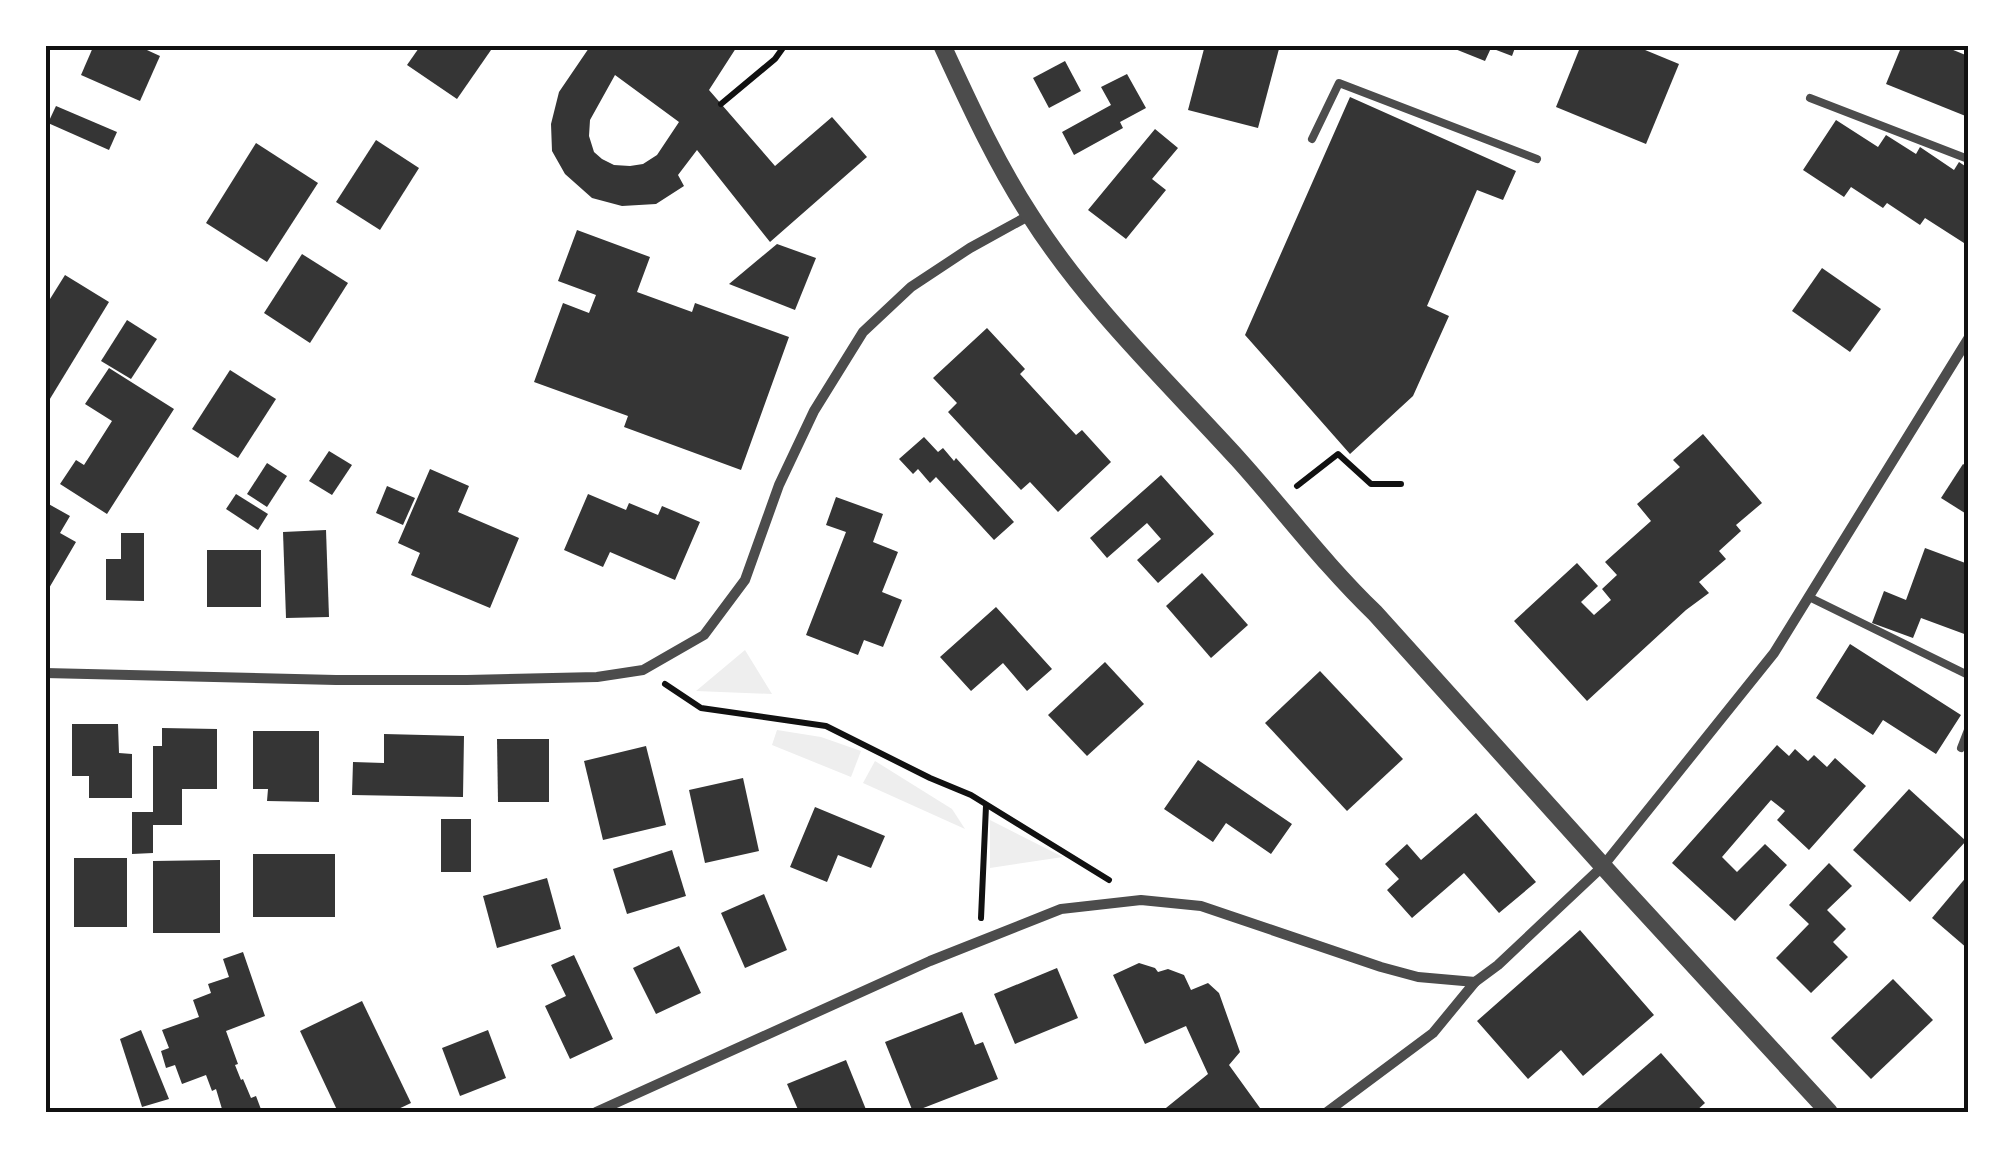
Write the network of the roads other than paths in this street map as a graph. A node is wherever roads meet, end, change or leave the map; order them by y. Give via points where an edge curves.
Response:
1 (942, 45) edge
2 (1810, 98) dead end
3 (1312, 139) dead end
4 (1536, 159) dead end
5 (1968, 160) edge
6 (1030, 215) junction
7 (1968, 339) edge
8 (1809, 597) junction
9 (45, 673) edge
10 (1968, 675) edge
11 (1968, 730) edge
12 (1961, 748) dead end
13 (1602, 866) junction
14 (1475, 982) junction
15 (596, 1112) edge
16 (1326, 1112) edge
17 (1829, 1112) edge

1 - 6 street
2 - 5 lane
3 - 4 lane via 1339,84
6 - 9 street via 911,287 863,332 778,485 744,580 704,635 643,670 598,678 467,680
6 - 13 street via 1091,298
7 - 8 street
8 - 10 lane
8 - 13 street via 1774,653
11 - 12 lane
13 - 14 street
13 - 17 street
14 - 15 street via 1382,967 1202,906 1141,900 1062,909 912,968
14 - 16 street via 1434,1034

